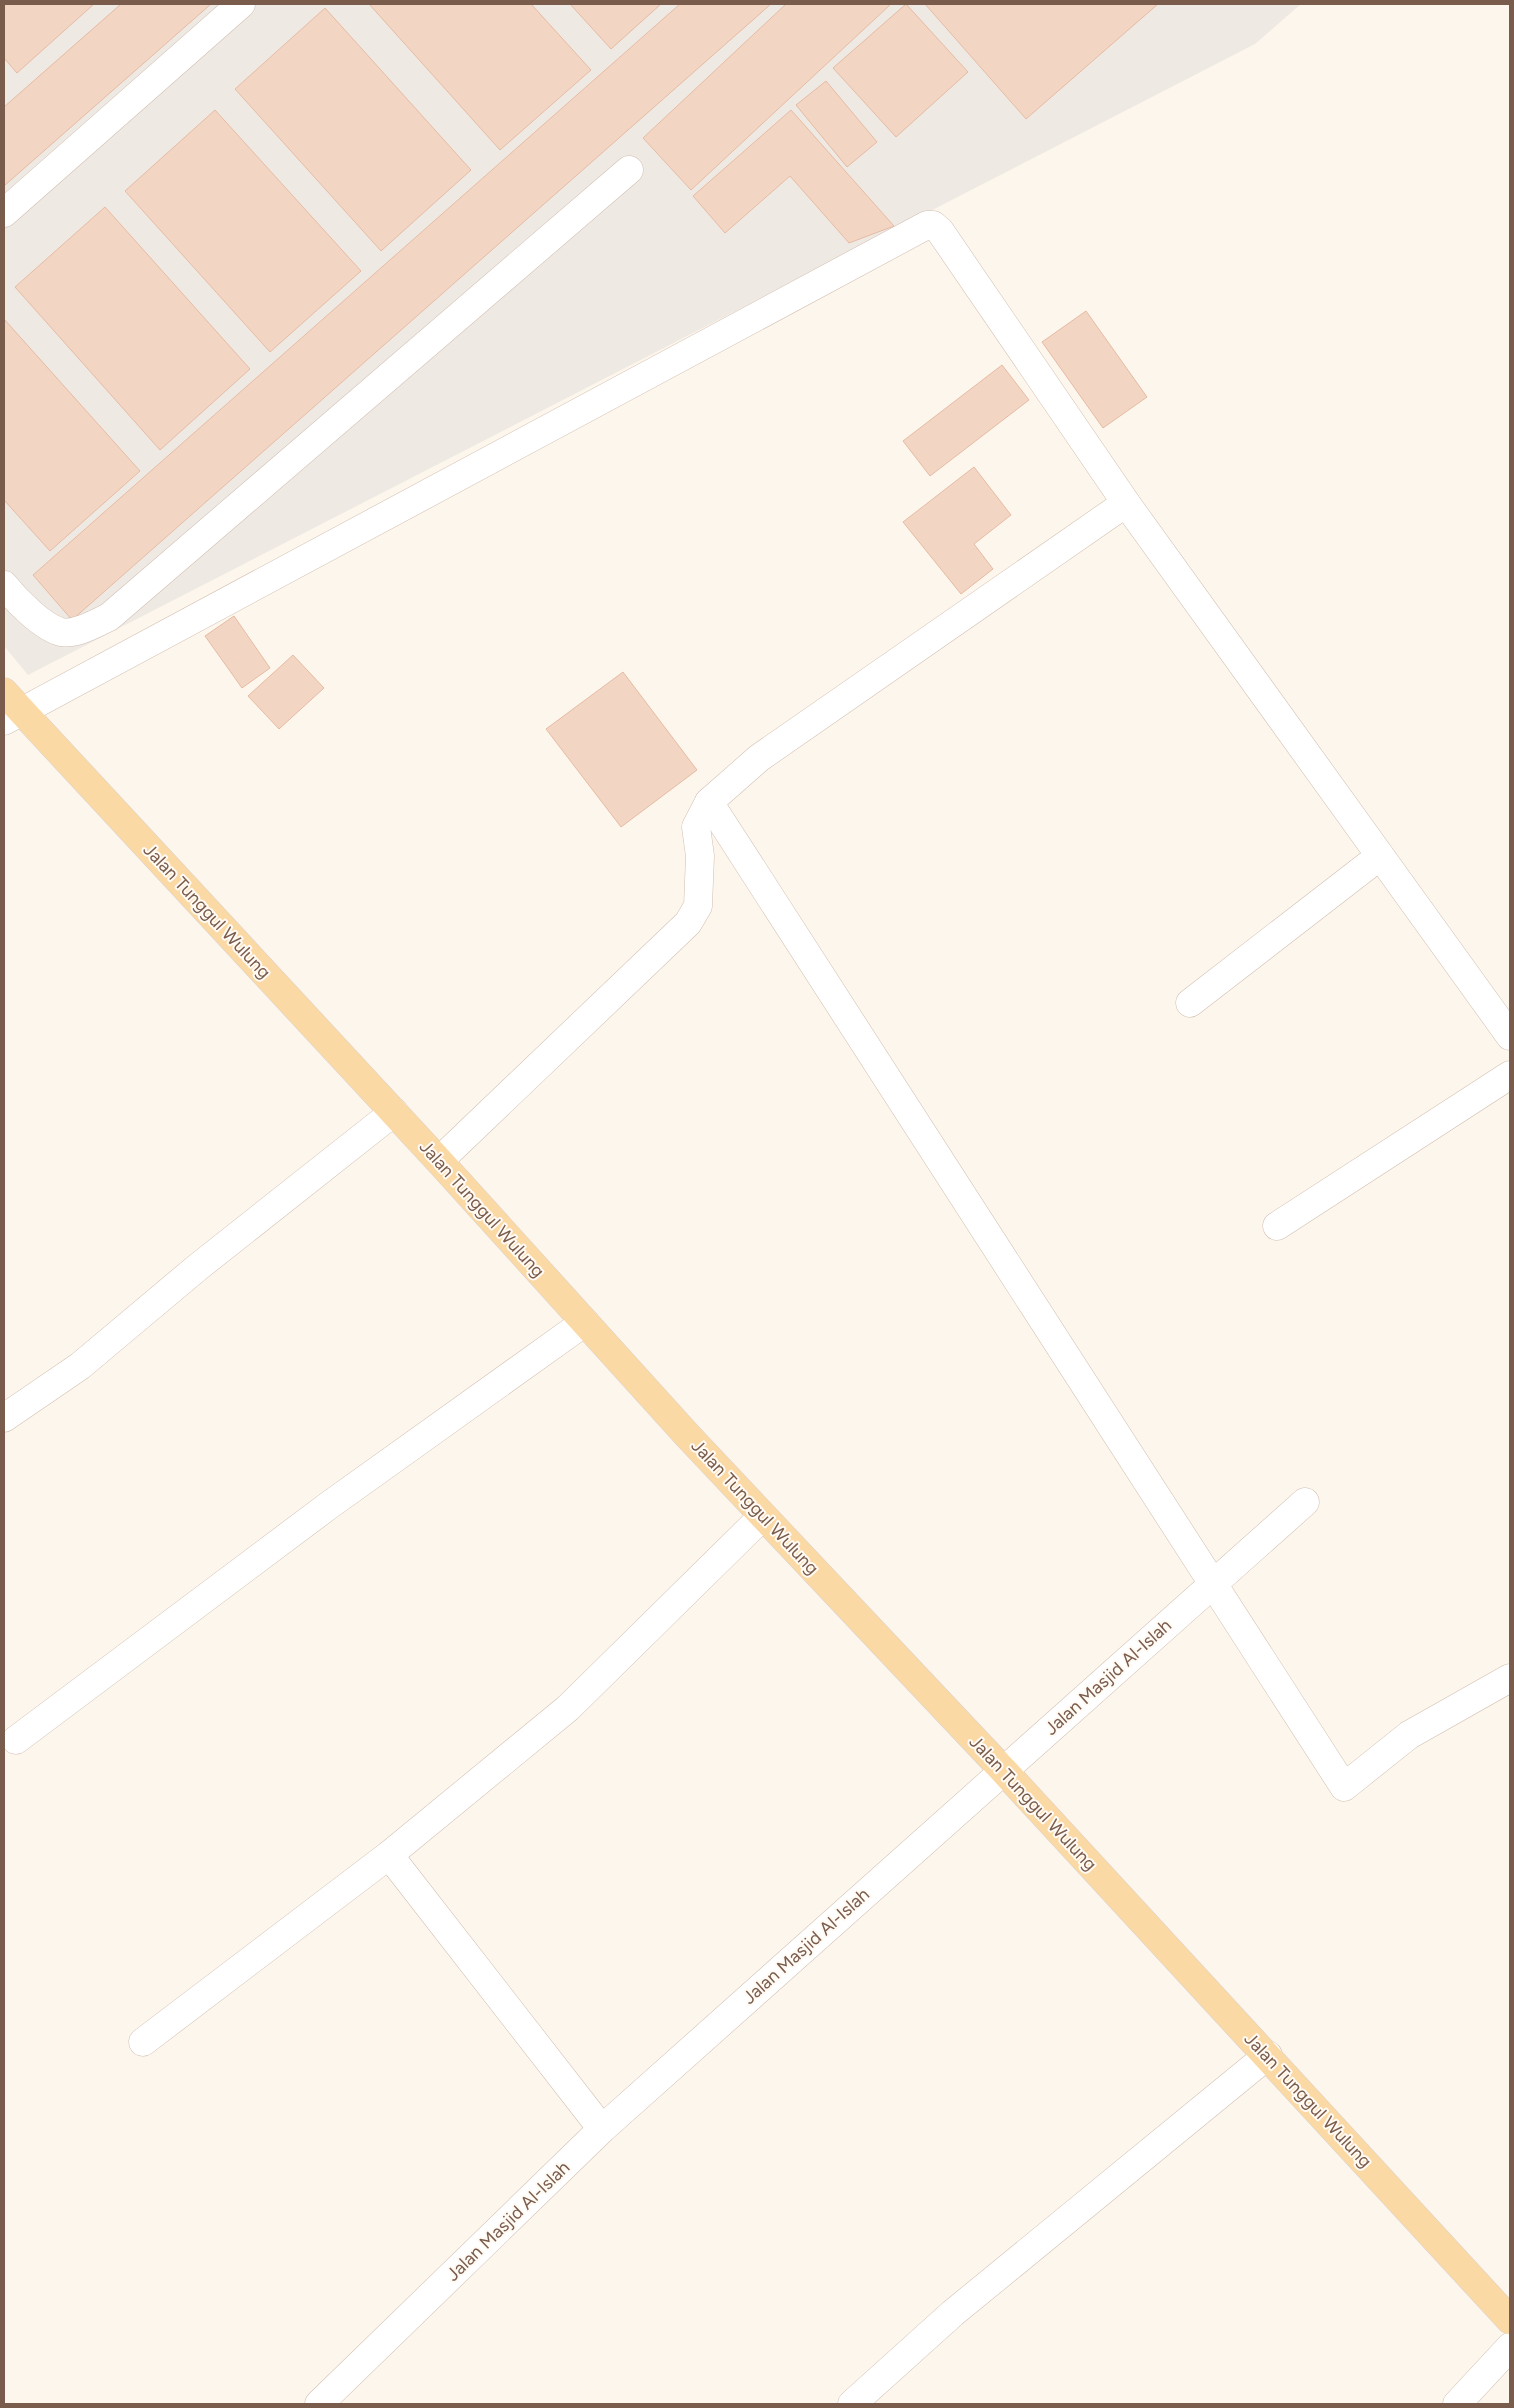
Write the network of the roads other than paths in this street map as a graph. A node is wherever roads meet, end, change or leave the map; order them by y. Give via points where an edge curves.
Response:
1 (241, 4) edge
2 (629, 170) dead end
3 (4, 213) edge
4 (1126, 503) junction
5 (4, 584) edge
6 (4, 692) edge
7 (13, 716) edge
8 (709, 802) junction
9 (1380, 856) junction
10 (1190, 1003) dead end
11 (1510, 1036) edge
12 (1510, 1075) edge
13 (394, 1112) junction
14 (438, 1161) junction
15 (1277, 1226) dead end
16 (585, 1322) junction
17 (4, 1418) edge
18 (1305, 1502) dead end
19 (763, 1516) junction
20 (1212, 1584) junction
21 (1510, 1678) edge
22 (16, 1740) dead end
23 (1003, 1770) junction
24 (389, 1855) junction
25 (143, 2042) dead end
26 (1268, 2055) junction
27 (602, 2129) junction
28 (1510, 2320) edge
29 (1510, 2346) edge
30 (319, 2404) edge
31 (852, 2404) edge
32 (1457, 2404) edge

1 - 3 street
2 - 5 street via 109,617 83,629 62,632 45,625
4 - 7 street via 940,231 933,225 927,226
4 - 8 street via 759,758
4 - 9 street
6 - 7 main road, Jalan Tunggul Wulung
7 - 13 main road, Jalan Tunggul Wulung
8 - 14 street via 696,827 700,856 698,906 688,923
8 - 20 street
9 - 10 street
9 - 11 street
12 - 15 street
13 - 14 main road, Jalan Tunggul Wulung
13 - 17 street via 198,1267 80,1366
14 - 16 main road, Jalan Tunggul Wulung
16 - 19 main road, Jalan Tunggul Wulung
16 - 22 street via 328,1506
18 - 20 street, Jalan Masjid Al-Islah
19 - 23 main road, Jalan Tunggul Wulung
19 - 24 street via 568,1708
20 - 21 street via 1344,1787 1409,1735
20 - 23 street, Jalan Masjid Al-Islah
23 - 26 main road, Jalan Tunggul Wulung
23 - 27 street, Jalan Masjid Al-Islah
24 - 25 street
24 - 27 street
26 - 28 main road, Jalan Tunggul Wulung
26 - 31 street via 953,2313
27 - 30 street, Jalan Masjid Al-Islah
29 - 32 street

